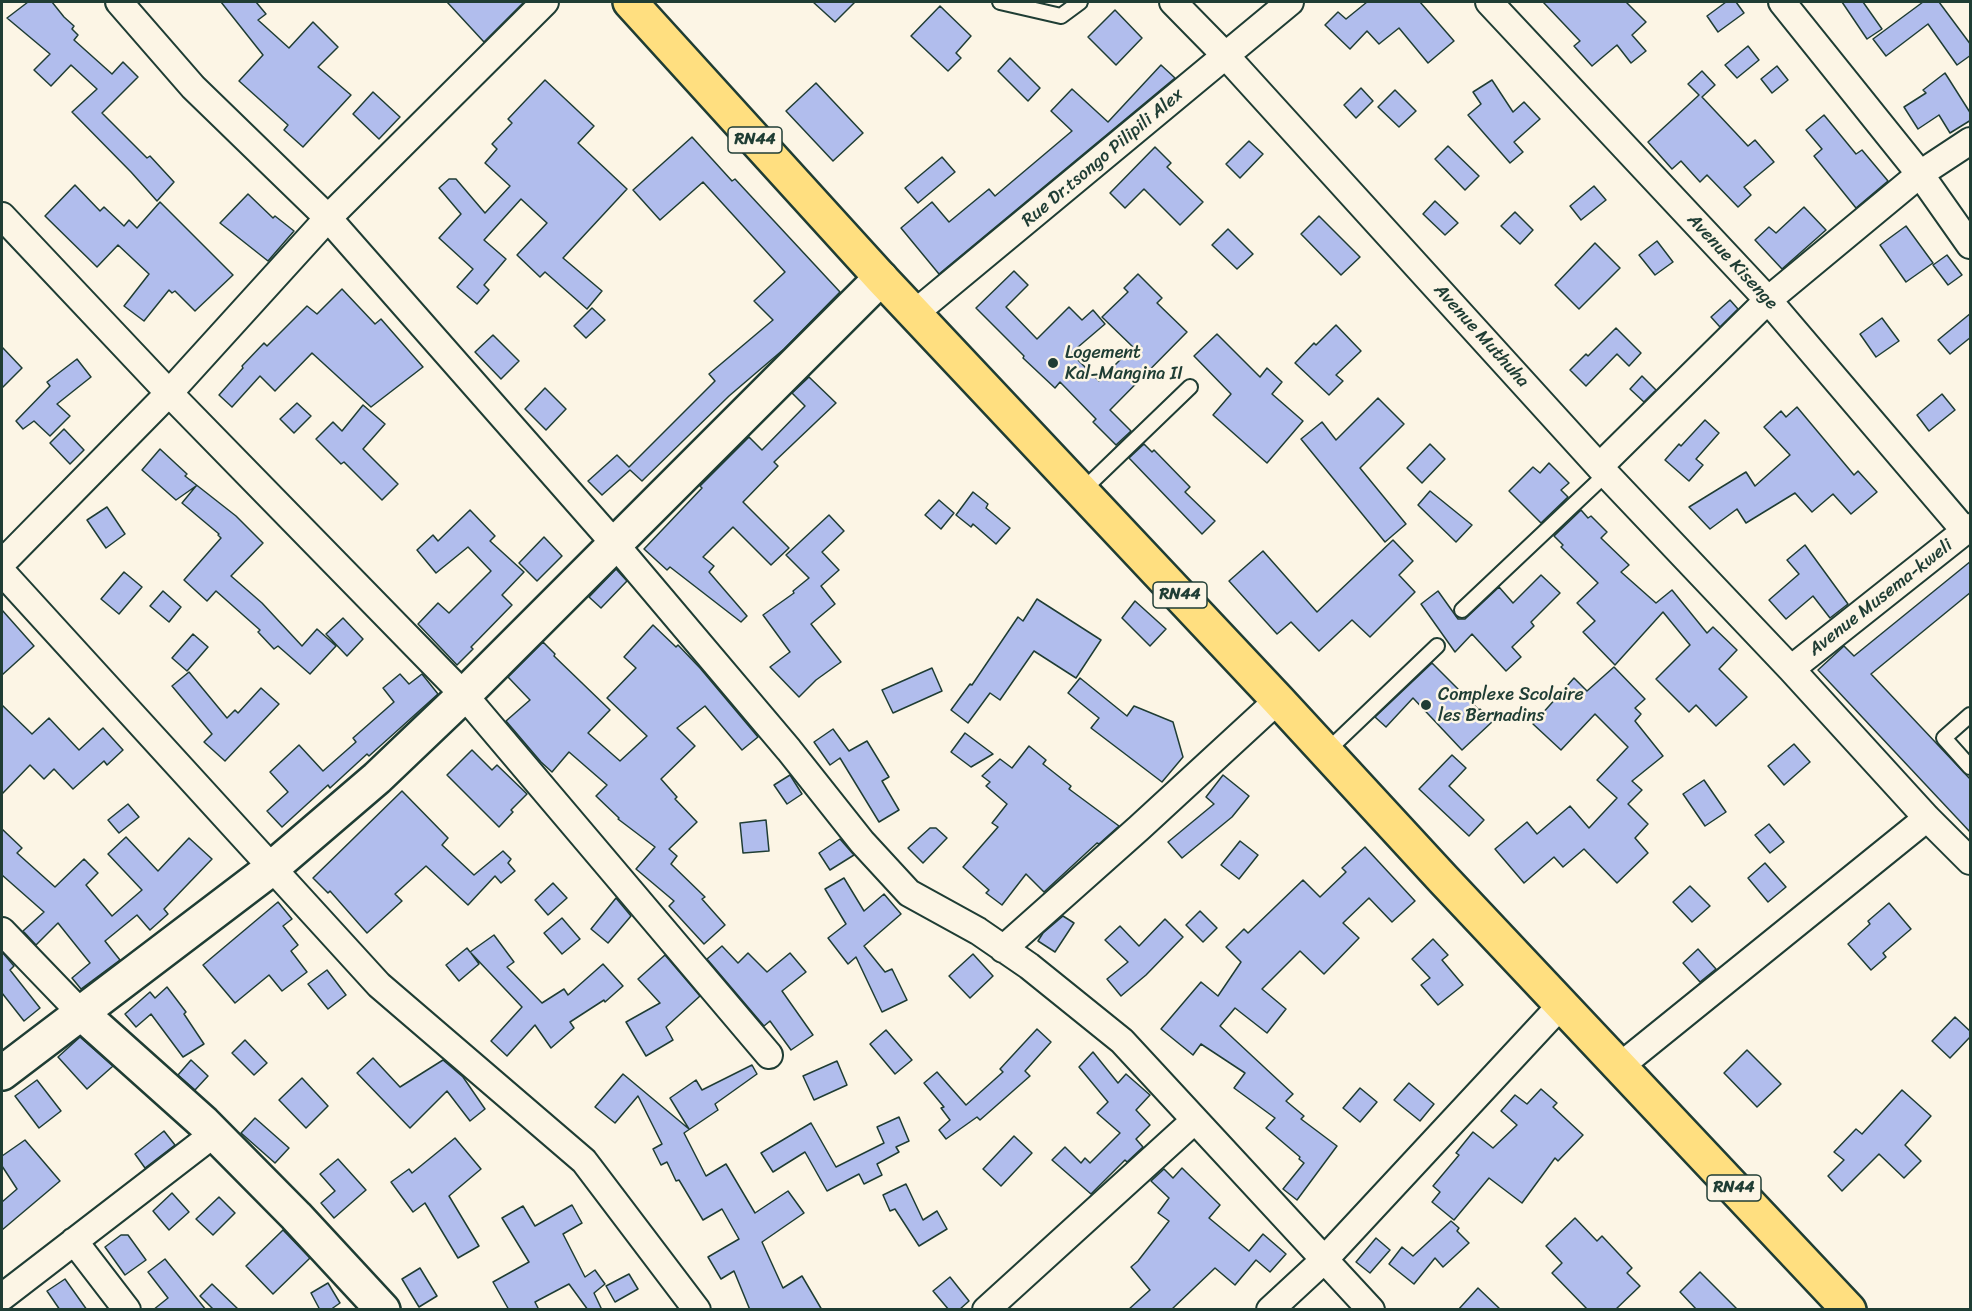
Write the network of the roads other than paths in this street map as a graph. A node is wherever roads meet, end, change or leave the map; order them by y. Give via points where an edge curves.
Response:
1 (119, 2) edge
2 (545, 2) edge
3 (630, 2) edge
4 (1000, 2) edge
5 (1080, 2) edge
6 (1173, 2) edge
7 (1290, 2) edge
8 (1489, 2) edge
9 (1782, 2) edge
10 (1226, 56) junction
11 (1971, 141) edge
12 (1920, 174) junction
13 (2, 216) edge
14 (328, 218) junction
15 (1971, 245) edge
16 (881, 278) junction
17 (1768, 300) junction
18 (915, 313) junction
19 (1190, 387) dead end
20 (169, 393) junction
21 (1603, 470) junction
22 (1082, 491) junction
23 (1968, 529) edge
24 (615, 543) junction
25 (2, 563) edge
26 (2, 572) edge
27 (1462, 610) dead end
28 (1437, 646) dead end
29 (1791, 669) junction
30 (464, 695) junction
31 (1278, 700) junction
32 (1971, 715) edge
33 (1326, 752) junction
34 (1971, 766) edge
35 (1927, 818) junction
36 (1971, 861) edge
37 (272, 868) junction
38 (2, 931) edge
39 (1003, 949) junction
40 (1562, 1004) junction
41 (81, 1012) junction
42 (769, 1055) dead end
43 (1619, 1067) junction
44 (2, 1073) edge
45 (1195, 1120) junction
46 (215, 1133) junction
47 (74, 1241) junction
48 (1323, 1260) junction
49 (2, 1297) edge
50 (127, 1310) edge
51 (383, 1310) edge
52 (697, 1310) edge
53 (986, 1310) edge
54 (1270, 1310) edge
55 (1371, 1310) edge
56 (1850, 1310) edge

1 - 14 street via 193,87
2 - 14 street
3 - 16 main road, RN44
4 - 5 lane via 1061,16
6 - 10 street, Avenue Muthuha
7 - 10 street, Rue Dr.tsongo Pilipili Alex
8 - 17 street, Avenue Kisenge
9 - 12 street
10 - 18 street, Rue Dr.tsongo Pilipili Alex
10 - 21 street, Avenue Muthuha
11 - 12 street
12 - 15 street
12 - 17 street
13 - 20 street
14 - 20 street
14 - 24 street
16 - 18 main road, RN44
16 - 24 street
17 - 21 street
17 - 23 street, Avenue Kisenge
18 - 22 main road, RN44
19 - 22 lane
20 - 25 street
20 - 30 street
21 - 27 lane
21 - 29 street, Avenue Muthuha
22 - 31 main road, RN44
23 - 29 street, Avenue Musema-kweli
24 - 30 street
24 - 39 street via 862,842 909,893
26 - 37 street
28 - 33 lane
29 - 35 street, Avenue Muthuha
30 - 37 street via 377,778
30 - 42 street
31 - 33 main road, RN44
31 - 39 street
32 - 34 lane via 1944,738
33 - 40 main road, RN44
35 - 36 street, Avenue Muthuha
35 - 43 street
37 - 41 street
37 - 52 street via 379,985 584,1161
38 - 41 street
39 - 45 street via 1122,1041
40 - 43 main road, RN44
40 - 48 street
41 - 44 street
41 - 46 street
43 - 56 main road, RN44
45 - 48 street
45 - 53 street
46 - 47 street
46 - 51 street
47 - 49 street
47 - 50 street
48 - 54 street
48 - 55 street

